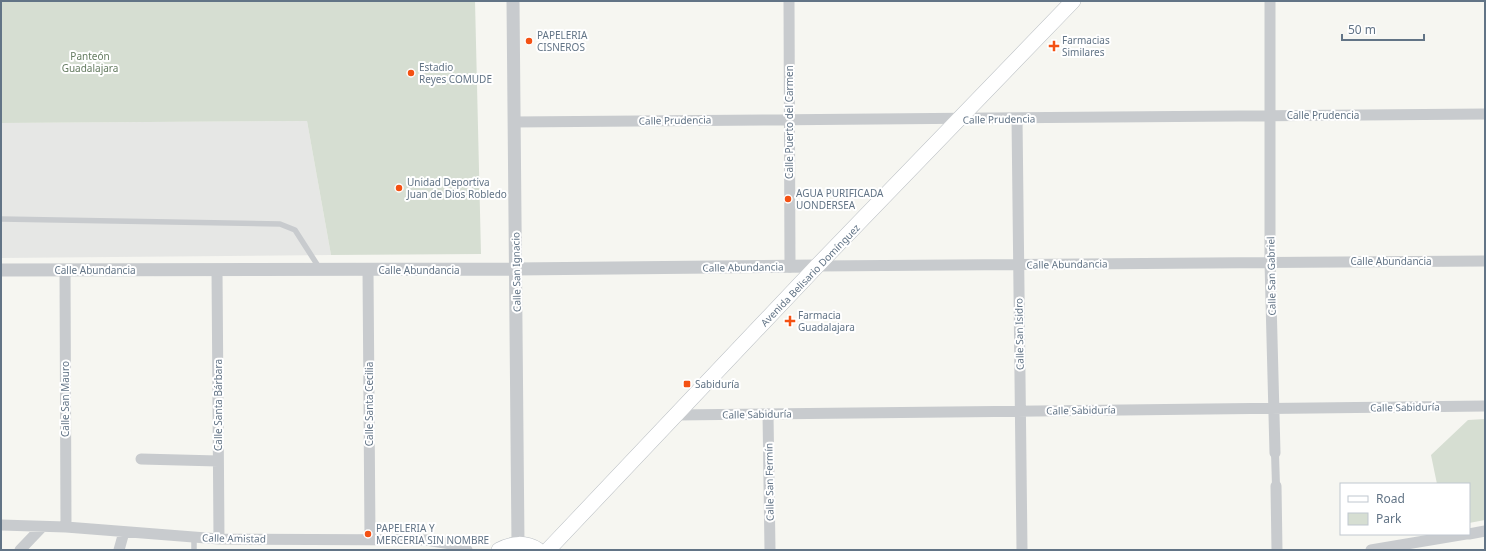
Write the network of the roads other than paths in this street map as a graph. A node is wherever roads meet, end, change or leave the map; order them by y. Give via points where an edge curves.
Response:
1 (513, 1) edge
2 (789, 1) edge
3 (1073, 1) edge
4 (1270, 1) edge
5 (1485, 114) edge
6 (1270, 115) junction
7 (1017, 118) junction
8 (788, 119) junction
9 (959, 119) junction
10 (514, 122) junction
11 (1, 219) edge
12 (1485, 261) edge
13 (1270, 262) junction
14 (1018, 265) junction
15 (817, 266) junction
16 (790, 267) junction
17 (516, 269) junction
18 (1, 270) edge
19 (65, 270) junction
20 (216, 270) junction
21 (321, 270) junction
22 (368, 270) junction
23 (1485, 406) edge
24 (1274, 408) junction
25 (1020, 411) junction
26 (768, 414) junction
27 (676, 415) junction
28 (1275, 453) joint
29 (141, 459) dead end
30 (218, 461) junction
31 (1276, 486) joint
32 (1, 525) edge
33 (42, 527) junction
34 (66, 528) junction
35 (1485, 531) edge
36 (124, 532) junction
37 (1470, 534) edge
38 (1462, 535) edge
39 (194, 537) junction
40 (219, 539) junction
41 (370, 539) junction
42 (518, 544) junction
43 (20, 550) edge
44 (119, 550) edge
45 (194, 550) edge
46 (467, 550) edge
47 (499, 550) edge
48 (538, 550) edge
49 (548, 550) edge
50 (770, 550) edge
51 (1022, 550) edge
52 (1277, 550) edge
53 (1371, 550) edge

1 - 10 street, Calle San Ignacio
2 - 8 street, Calle Puerto del Carmen
3 - 9 main road, Avenida Belisario Domínguez
4 - 6 street, Calle San Gabriel
5 - 6 street, Calle Prudencia
6 - 7 street, Calle Prudencia
6 - 13 street, Calle San Gabriel
7 - 9 street, Calle Prudencia
7 - 14 street, Calle San Isidro
8 - 9 street, Calle Prudencia
8 - 10 street, Calle Prudencia
8 - 16 street, Calle Puerto del Carmen
9 - 15 main road, Avenida Belisario Domínguez
10 - 17 street, Calle San Ignacio
11 - 21 lane via 280,224 295,230
12 - 13 street, Calle Abundancia
13 - 14 street, Calle Abundancia
13 - 24 street, Calle San Gabriel
14 - 15 street, Calle Abundancia
14 - 25 street, Calle San Isidro
15 - 16 street, Calle Abundancia
15 - 27 main road, Avenida Belisario Domínguez
16 - 17 street, Calle Abundancia
17 - 22 street, Calle Abundancia
17 - 42 street, Calle San Ignacio
18 - 19 street, Calle Abundancia
19 - 20 street, Calle Abundancia
19 - 34 street, Calle San Mauro
20 - 21 street, Calle Abundancia
20 - 30 street, Calle Santa Bárbara
21 - 22 street, Calle Abundancia
22 - 41 street, Calle Santa Cecilia
23 - 24 street, Calle Sabiduría
24 - 25 street, Calle Sabiduría
24 - 28 street, Calle San Gabriel
25 - 26 street, Calle Sabiduría
25 - 51 street, Calle San Isidro
26 - 27 street, Calle Sabiduría
26 - 50 street, Calle San Fermín
27 - 49 main road, Avenida Belisario Domínguez
28 - 31 street, Calle San Gabriel
29 - 30 street
30 - 40 street, Calle Santa Bárbara
31 - 52 street, Calle San Gabriel
32 - 33 street, Calle Amistad
33 - 34 street, Calle Amistad
33 - 43 street
34 - 36 street, Calle Amistad
35 - 37 street
36 - 39 street, Calle Amistad
36 - 44 street
38 - 53 street
39 - 40 street, Calle Amistad
39 - 45 lane
40 - 41 street, Calle Amistad
41 - 46 street, Calle Amistad via 426,540 451,544
42 - 47 main road
42 - 48 main road

